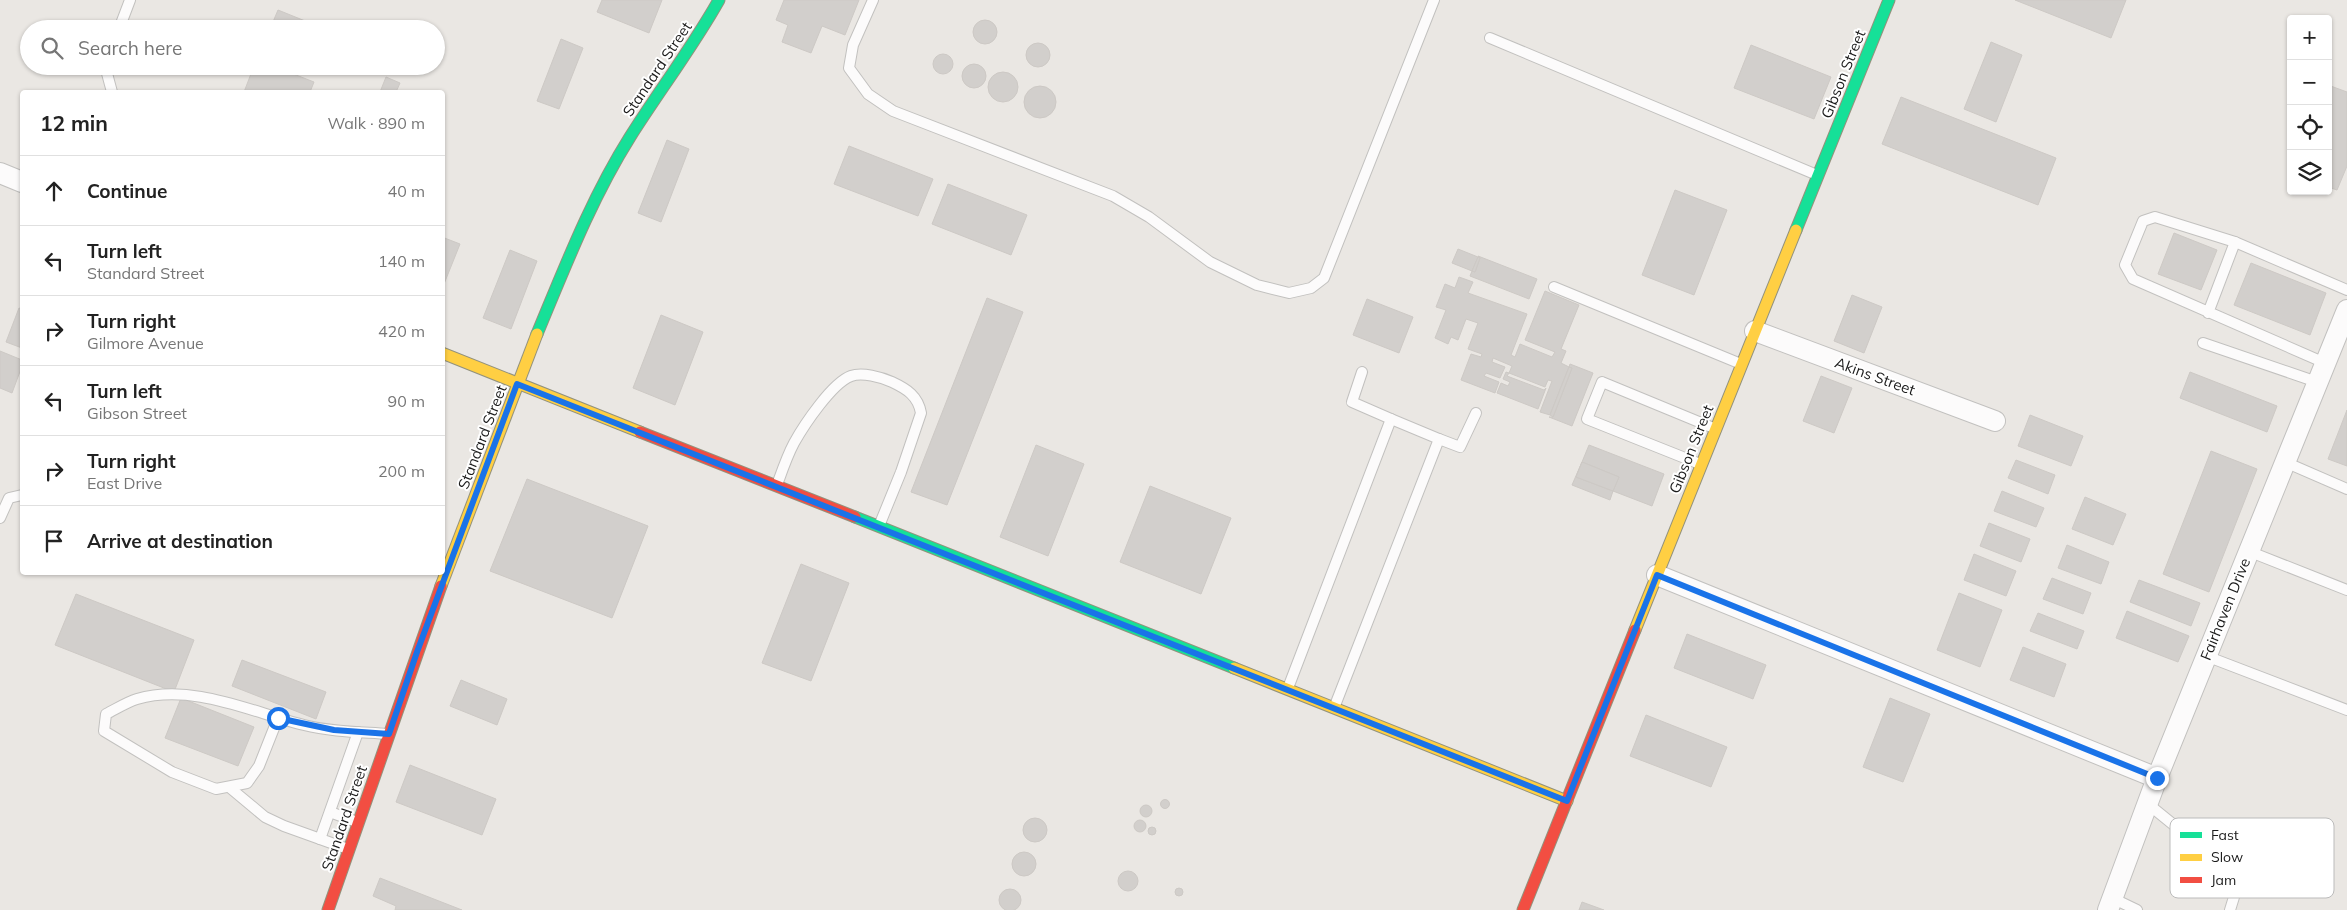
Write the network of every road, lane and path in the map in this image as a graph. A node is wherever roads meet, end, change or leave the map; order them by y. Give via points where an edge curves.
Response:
1 (130, 0) edge
2 (719, 0) edge
3 (873, 0) edge
4 (1434, 0) edge
5 (1889, 0) edge
6 (122, 20) edge
7 (1490, 38) dead end
8 (107, 75) edge
9 (111, 90) edge
10 (0, 173) edge
11 (1818, 175) junction
12 (20, 181) edge
13 (2235, 242) junction
14 (1554, 287) dead end
15 (2347, 290) edge
16 (2347, 310) edge
17 (2208, 313) junction
18 (1755, 332) junction
19 (2203, 343) dead end
20 (445, 355) edge
21 (2325, 363) junction
22 (1742, 365) junction
23 (1362, 372) dead end
24 (2317, 382) junction
25 (517, 384) junction
26 (1476, 413) dead end
27 (1391, 420) junction
28 (1995, 421) dead end
29 (1716, 429) junction
30 (1439, 439) junction
31 (2285, 462) junction
32 (1701, 465) junction
33 (777, 487) junction
34 (2347, 489) edge
35 (20, 495) edge
36 (0, 518) edge
37 (878, 527) junction
38 (2248, 551) junction
39 (1657, 575) junction
40 (2347, 590) edge
41 (2206, 656) junction
42 (1288, 690) junction
43 (1334, 708) junction
44 (2347, 710) edge
45 (278, 718) junction
46 (358, 732) junction
47 (389, 734) junction
48 (2157, 778) junction
49 (229, 787) junction
50 (1567, 801) junction
51 (2148, 804) junction
52 (330, 812) junction
53 (358, 822) junction
54 (2170, 822) edge
55 (320, 839) junction
56 (349, 849) junction
57 (2234, 898) edge
58 (2110, 904) edge
59 (328, 910) edge
60 (1523, 910) edge
61 (2137, 910) edge
62 (2230, 910) edge

1 - 6 lane
2 - 25 street, Standard Street via 602,186 577,237
3 - 4 lane via 853,45 849,68 868,94 893,111 1113,196 1210,262 1257,285 1289,293 1311,288 1324,278
5 - 11 street, Gibson Street
7 - 11 lane
8 - 9 lane
10 - 12 street
11 - 18 street, Gibson Street
13 - 15 lane
13 - 17 lane
13 - 17 lane via 2155,217 2143,221 2125,265 2132,279
14 - 22 lane
16 - 21 street, Fairhaven Drive
17 - 21 lane
18 - 22 street, Gibson Street
18 - 28 street, Akins Street
19 - 24 lane
20 - 25 street
21 - 24 street, Fairhaven Drive
22 - 29 street, Gibson Street
23 - 27 lane via 1352,402
24 - 31 street, Fairhaven Drive
25 - 33 street
25 - 47 street, Standard Street
26 - 30 lane via 1460,447
27 - 30 lane
27 - 42 lane
29 - 32 street, Gibson Street
29 - 32 lane via 1602,382 1587,419
30 - 43 lane
31 - 34 lane
31 - 38 street, Fairhaven Drive
32 - 39 street, Gibson Street
33 - 37 street
33 - 37 lane via 794,443 834,389 852,376 887,380 904,387 914,396 920,404 921,414
35 - 36 lane via 9,498
37 - 42 street
38 - 40 lane
38 - 41 street, Fairhaven Drive
39 - 48 street
39 - 50 street, Gibson Street
41 - 44 lane
41 - 48 street, Fairhaven Drive
42 - 43 street
43 - 50 street
45 - 46 lane via 316,728
45 - 49 lane via 259,766 247,783
45 - 49 lane via 216,700 178,694 137,699 106,714 104,730 172,772 216,789
46 - 47 lane
46 - 52 lane
47 - 53 street, Standard Street
48 - 51 street, Fairhaven Drive
49 - 55 lane via 265,817
50 - 60 street, Gibson Street
51 - 54 lane
51 - 58 street, Fairhaven Drive
52 - 53 lane
52 - 55 lane
53 - 56 street, Standard Street
55 - 56 lane
56 - 59 street, Standard Street
57 - 62 lane
58 - 61 lane

